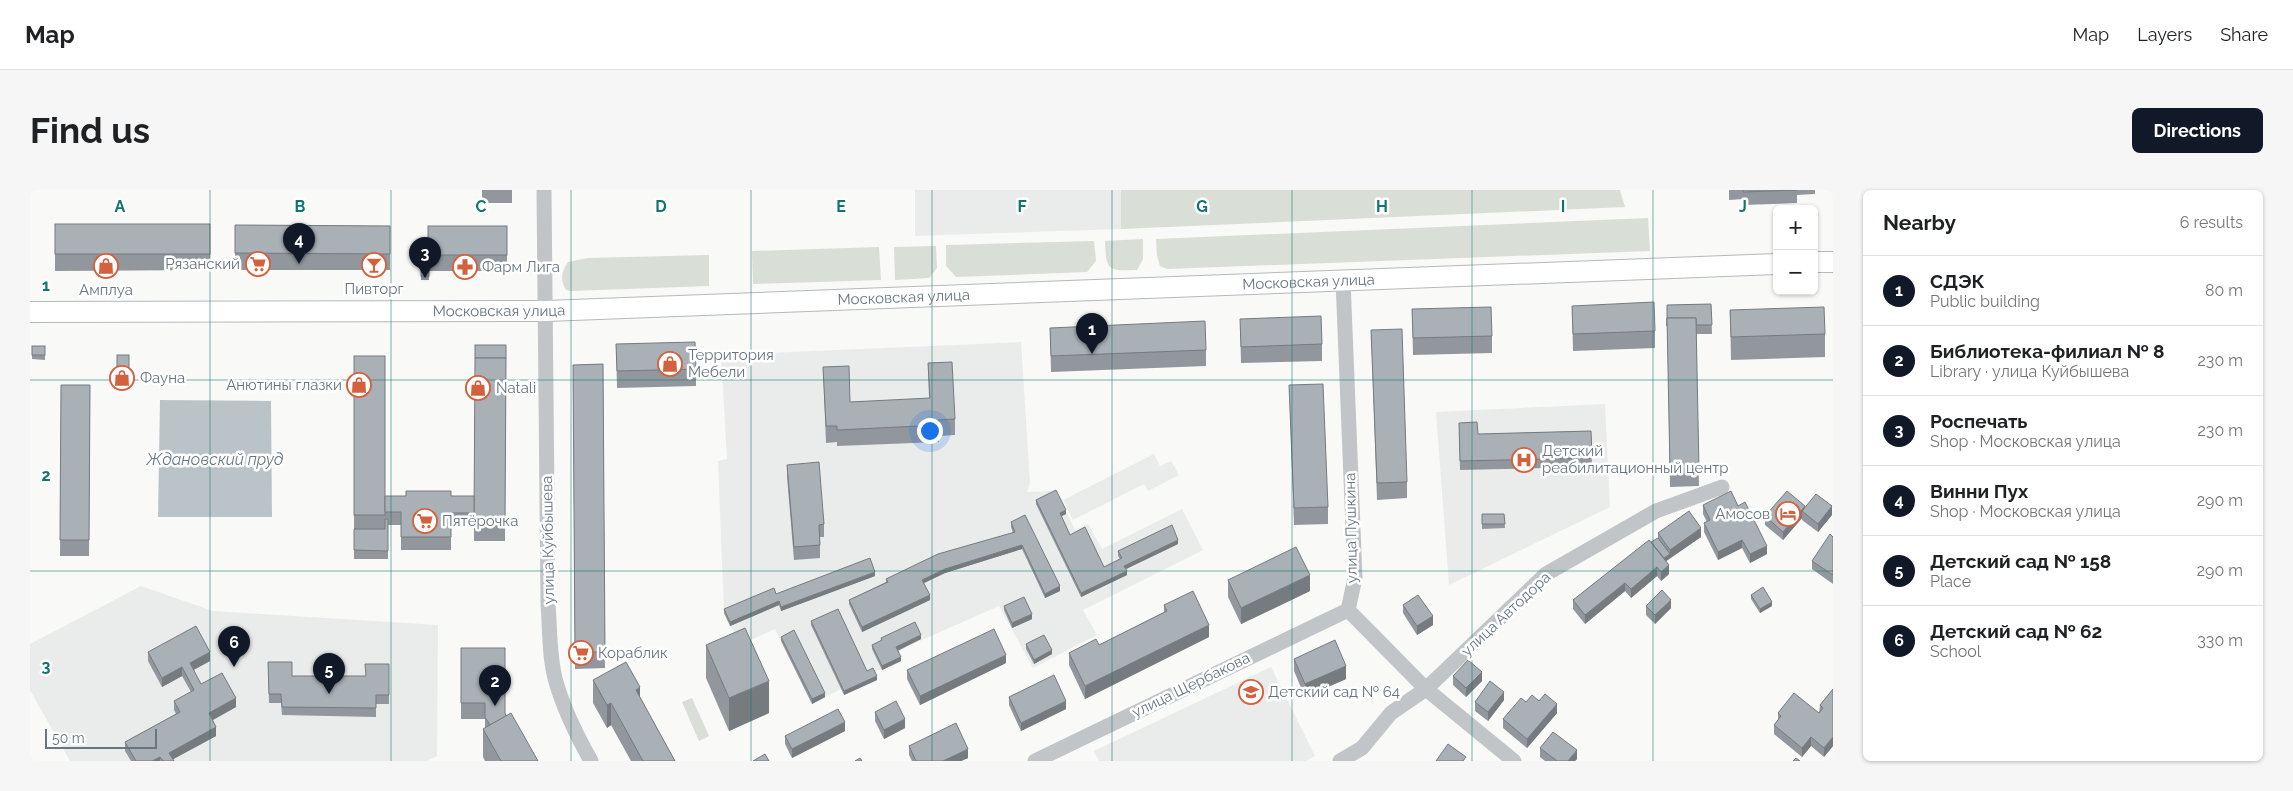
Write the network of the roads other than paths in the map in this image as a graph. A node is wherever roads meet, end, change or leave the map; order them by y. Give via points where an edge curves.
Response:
1 (544, 190) edge
2 (1818, 262) edge
3 (1833, 262) edge
4 (1773, 264) edge
5 (1342, 280) junction
6 (546, 311) junction
7 (30, 312) edge
8 (1722, 487) dead end
9 (1348, 610) junction
10 (1426, 689) junction
11 (591, 761) edge
12 (1035, 761) edge
13 (1340, 761) edge
14 (1514, 761) edge

1 - 6 street, улица Куйбышева
2 - 3 main road
4 - 5 main road, Московская улица
5 - 6 main road, Московская улица
5 - 9 street, улица Пушкина via 1355,578
6 - 7 main road, Московская улица
6 - 11 street, улица Куйбышева via 551,647 555,680 578,738
8 - 10 street, улица Автодора via 1656,511 1546,574
9 - 10 street
9 - 12 street, улица Щербакова
10 - 13 street, улица Автодора via 1391,713 1362,748
10 - 14 street

